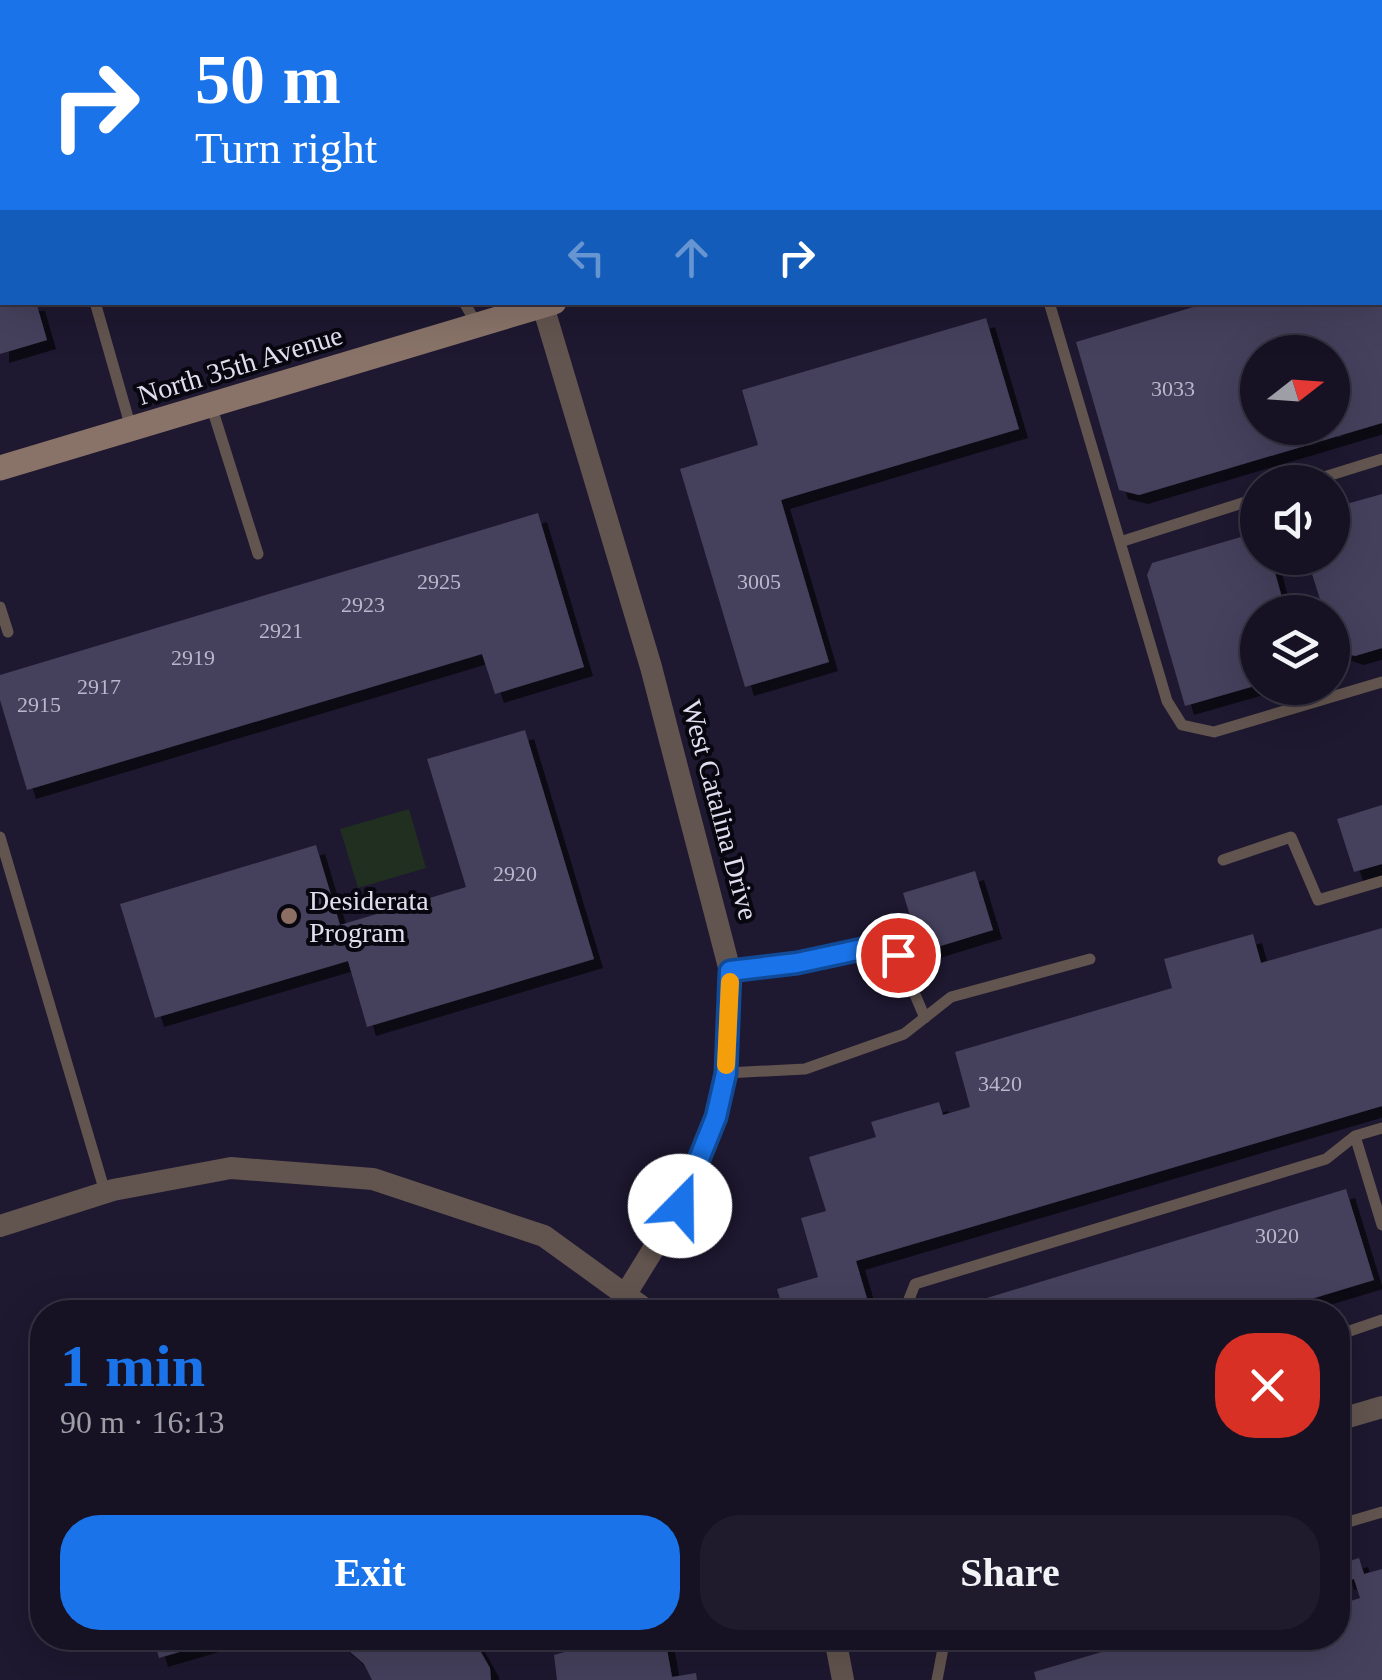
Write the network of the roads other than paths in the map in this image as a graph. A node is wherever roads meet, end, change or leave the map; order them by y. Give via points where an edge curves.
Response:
1 (96, 305) edge
2 (543, 305) edge
3 (548, 305) edge
4 (1050, 305) edge
5 (485, 317) edge
6 (211, 405) junction
7 (131, 429) junction
8 (1382, 459) edge
9 (0, 468) edge
10 (1350, 469) edge
11 (1240, 504) edge
12 (1120, 542) junction
13 (258, 554) dead end
14 (0, 607) edge
15 (8, 632) dead end
16 (1382, 682) edge
17 (0, 836) edge
18 (1222, 860) dead end
19 (1382, 881) edge
20 (1090, 959) dead end
21 (730, 971) junction
22 (925, 1018) junction
23 (726, 1073) junction
24 (1382, 1128) edge
25 (1355, 1136) junction
26 (105, 1192) junction
27 (1382, 1225) edge
28 (0, 1226) edge
29 (627, 1292) junction
30 (636, 1300) edge
31 (908, 1300) edge
32 (1382, 1320) edge
33 (1350, 1330) edge
34 (1382, 1407) edge
35 (1350, 1416) edge
36 (1382, 1512) edge
37 (1350, 1521) edge
38 (838, 1650) edge
39 (942, 1650) edge
40 (844, 1680) edge
41 (938, 1680) edge

1 - 7 lane
2 - 5 main road, North 35th Avenue
3 - 21 street, West Catalina Drive
4 - 12 lane
5 - 6 main road, North 35th Avenue
6 - 7 main road, North 35th Avenue
6 - 13 lane
7 - 9 main road, North 35th Avenue
8 - 10 lane
11 - 12 lane
12 - 16 lane via 1167,701 1182,726 1214,732
14 - 15 lane
17 - 26 lane
18 - 19 lane via 1291,837 1318,900
20 - 22 lane via 950,997
21 - 22 lane via 876,946 898,955
21 - 23 street, West Catalina Drive
22 - 23 lane via 904,1034 805,1068
23 - 29 street, West Catalina Drive via 680,1206
24 - 25 lane
25 - 27 lane
25 - 31 lane via 1326,1159 914,1284
26 - 28 street
26 - 29 street via 231,1168 373,1179 544,1236
29 - 30 street
32 - 33 lane
34 - 35 street
36 - 37 lane
38 - 40 street
39 - 41 lane

